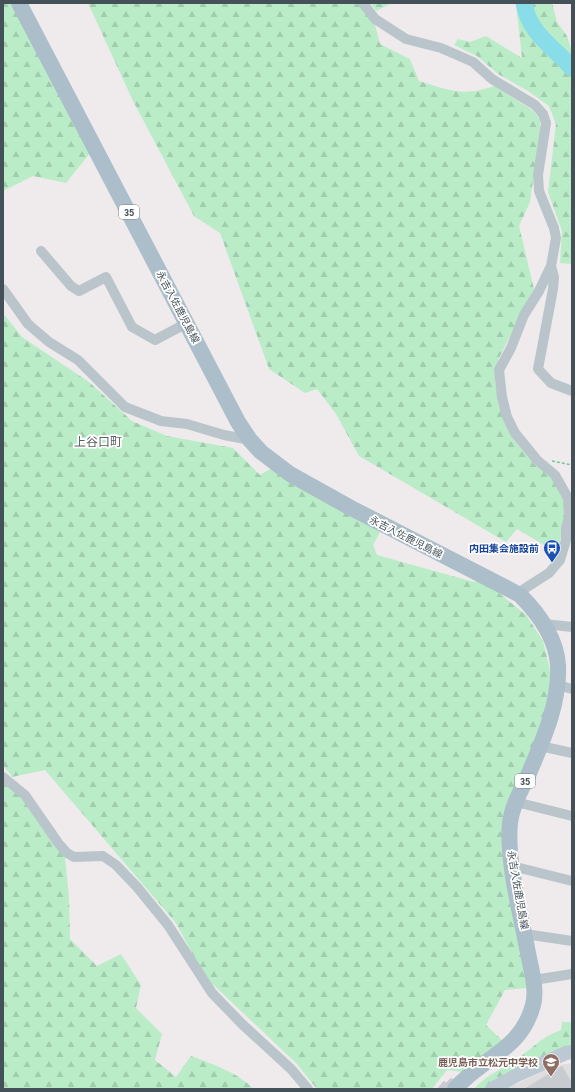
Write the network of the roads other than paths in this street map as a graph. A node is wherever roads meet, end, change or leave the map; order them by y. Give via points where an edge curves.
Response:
1 (19, 3) edge
2 (363, 3) edge
3 (41, 251) dead end
4 (551, 266) junction
5 (3, 289) edge
6 (187, 323) junction
7 (572, 391) edge
8 (250, 440) junction
9 (520, 595) junction
10 (545, 624) junction
11 (572, 627) edge
12 (565, 687) edge
13 (540, 746) junction
14 (572, 753) edge
15 (3, 777) edge
16 (516, 802) junction
17 (572, 816) edge
18 (512, 866) junction
19 (572, 882) edge
20 (525, 934) junction
21 (572, 941) edge
22 (572, 974) edge
23 (534, 980) junction
24 (572, 1052) edge
25 (308, 1089) edge
26 (454, 1089) edge
27 (492, 1089) edge

1 - 6 main road, 永吉入佐鹿児島線 / 35
2 - 4 street via 374,19 390,30 406,39 441,48 473,62 492,79 535,105 543,114 546,123 538,175 539,191 552,218 556,238
3 - 6 street via 71,286 79,291 106,277 132,327 155,340
4 - 7 street via 554,277 553,289 538,369 551,383
4 - 9 street via 524,315 499,370 507,417 515,433 537,460 556,475 568,498 569,517 560,560 549,573 524,589
5 - 8 street via 28,324 49,342 78,360 125,407 161,421 187,424
6 - 8 main road, 永吉入佐鹿児島線 / 35 via 238,422
8 - 9 main road, 永吉入佐鹿児島線 / 35 via 274,464 290,474
9 - 10 main road, 永吉入佐鹿児島線 / 35
10 - 11 street
10 - 12 main road, 永吉入佐鹿児島線 / 35
12 - 13 main road, 永吉入佐鹿児島線 / 35 via 555,702
13 - 14 street
13 - 16 main road, 永吉入佐鹿児島線 / 35
15 - 25 street via 25,795 68,853 74,857 103,856 137,886 168,925 212,993 291,1069
16 - 17 street
16 - 18 main road, 永吉入佐鹿児島線 / 35 via 510,822
18 - 19 street
18 - 20 main road, 永吉入佐鹿児島線 / 35
20 - 21 street
20 - 23 main road, 永吉入佐鹿児島線 / 35
22 - 23 street
23 - 26 main road, 永吉入佐鹿児島線 / 35 via 534,1004 527,1024 509,1047 466,1076
24 - 27 main road via 518,1074

